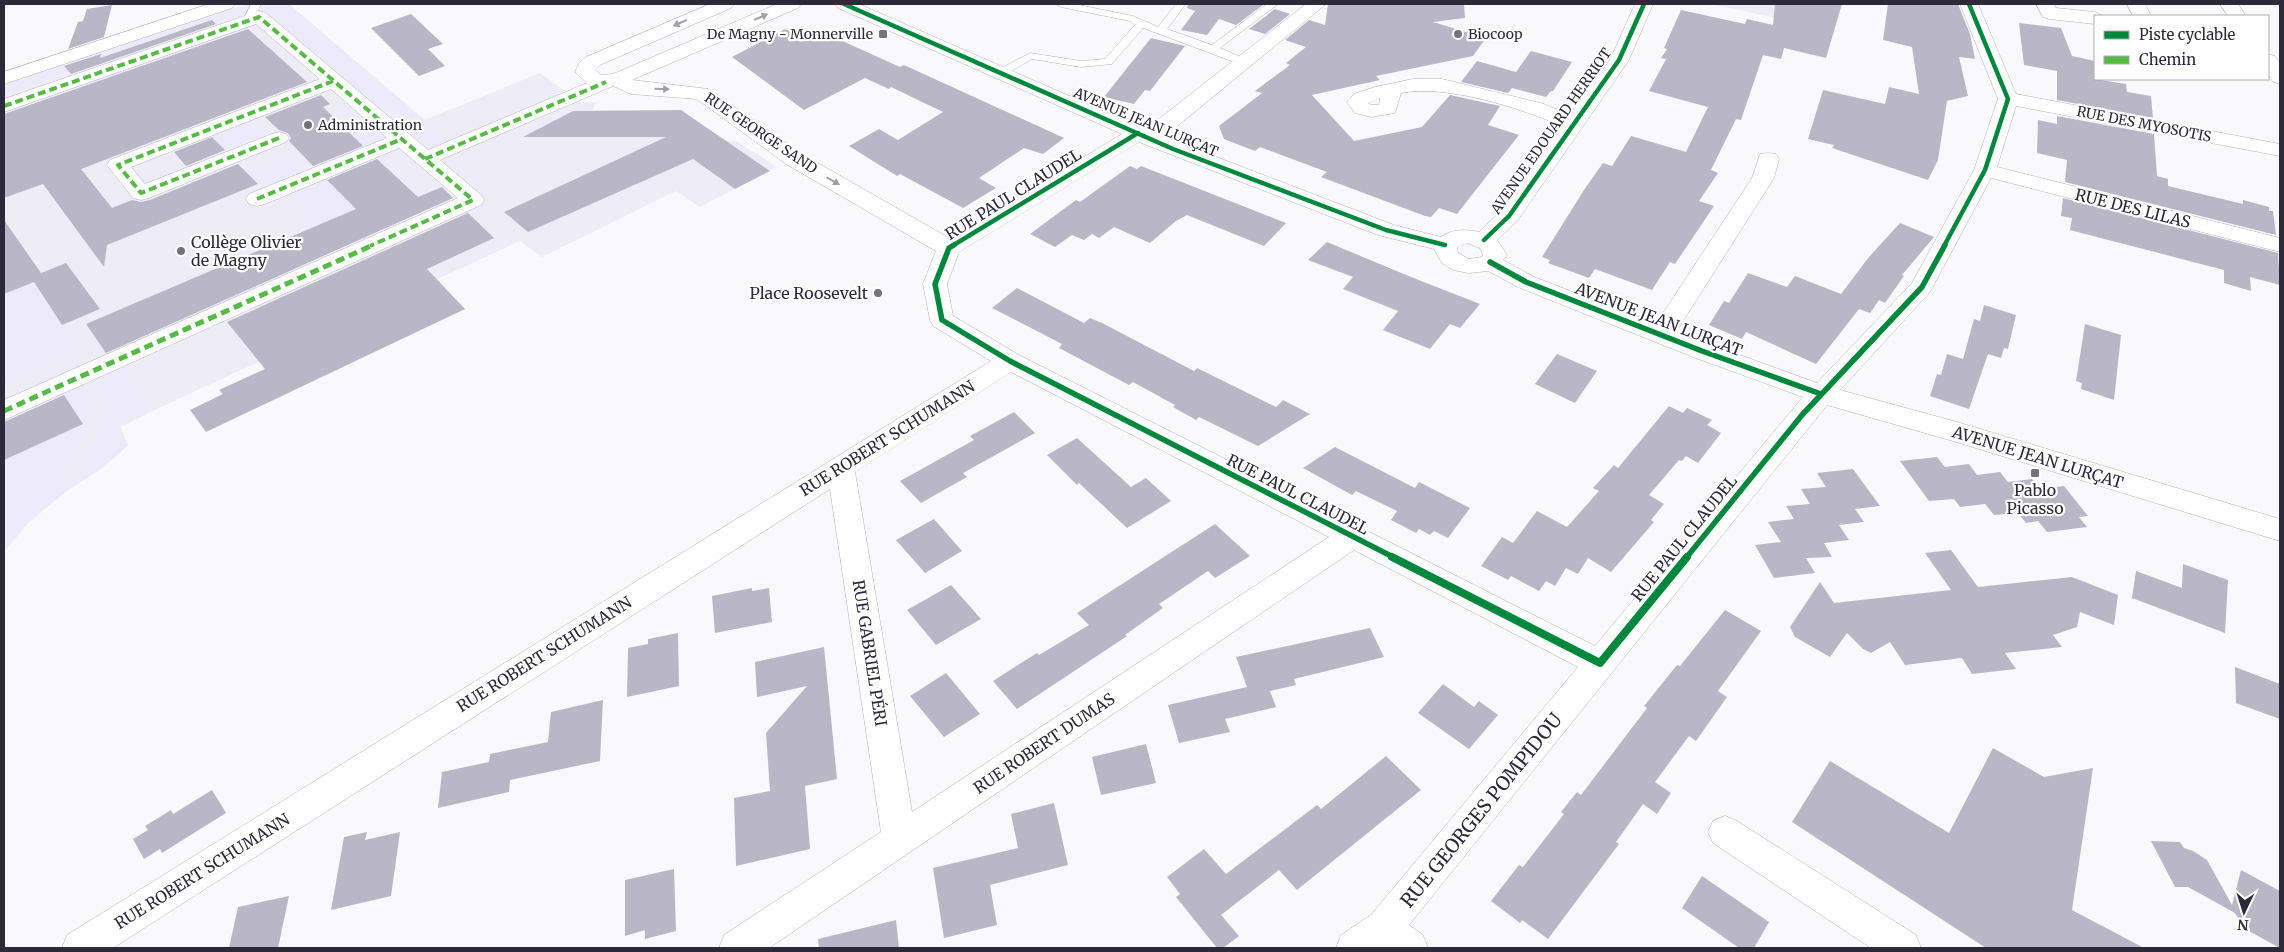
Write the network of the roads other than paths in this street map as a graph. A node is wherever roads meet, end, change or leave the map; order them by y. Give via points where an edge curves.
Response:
1 (226, 4) edge
2 (725, 4) edge
3 (792, 4) edge
4 (844, 4) edge
5 (1061, 4) edge
6 (1181, 4) edge
7 (1273, 4) edge
8 (1317, 4) edge
9 (1644, 4) edge
10 (1969, 4) edge
11 (2044, 4) edge
12 (2228, 4) edge
13 (252, 12) edge
14 (2235, 15) edge
15 (2094, 18) edge
16 (1141, 24) junction
17 (1160, 30) junction
18 (1214, 49) junction
19 (1241, 62) junction
20 (2269, 62) edge
21 (1000, 73) junction
22 (4, 78) edge
23 (2280, 78) edge
24 (333, 81) junction
25 (611, 81) junction
26 (1392, 90) dead end
27 (2008, 98) junction
28 (4, 106) edge
29 (1573, 123) junction
30 (1144, 136) junction
31 (279, 138) dead end
32 (402, 139) junction
33 (2280, 150) edge
34 (425, 159) junction
35 (1768, 159) dead end
36 (1985, 170) junction
37 (257, 199) dead end
38 (2280, 245) edge
39 (949, 248) junction
40 (1487, 251) junction
41 (1662, 334) junction
42 (1010, 361) junction
43 (1821, 394) junction
44 (4, 411) edge
45 (840, 467) junction
46 (2280, 530) edge
47 (1351, 537) junction
48 (1600, 663) junction
49 (1725, 832) dead end
50 (900, 839) junction
51 (1397, 938) edge
52 (80, 948) edge
53 (737, 948) edge
54 (1354, 948) edge
55 (1903, 948) edge

1 - 22 street
2 -> 25 street, RUE GEORGE SAND via 593,61 586,67 589,77 597,81
25 -> 3 street
4 - 21 street, AVENUE JEAN LURÇAT
5 - 16 lane via 1133,19
6 - 17 lane
7 - 18 lane
8 - 19 street, RUE PAUL CLAUDEL
9 - 29 street, AVENUE EDOUARD HERRIOT via 1619,60
10 - 27 street
11 - 15 street via 2049,13
12 - 14 street
13 - 24 street
13 - 28 street
16 - 17 lane
16 - 21 lane via 1108,62 1081,64 1030,56
17 - 18 lane
18 - 19 lane
19 - 30 street, RUE PAUL CLAUDEL via 1167,122
20 - 23 street
21 - 30 street, AVENUE JEAN LURÇAT
24 - 31 street via 118,165 141,193
24 - 32 street
25 - 34 street
25 -> 39 street, RUE GEORGE SAND via 632,88 702,92 794,158
26 - 29 street via 1413,85 1442,85 1537,108
27 - 33 street, RUE DES MYOSOTIS
27 - 36 street, RUE PAUL CLAUDEL
29 - 40 street, AVENUE EDOUARD HERRIOT
30 - 39 street, RUE PAUL CLAUDEL
30 - 40 street, AVENUE JEAN LURÇAT via 1378,227 1445,245 1446,253 1456,262 1472,266
32 - 34 street
32 - 37 street
34 - 44 street via 473,200
35 - 41 street via 1763,178
36 - 38 street, RUE DES LILAS
36 - 43 street, RUE PAUL CLAUDEL via 1922,287
39 - 42 street, RUE PAUL CLAUDEL via 935,284 942,320
40 - 41 street, AVENUE JEAN LURÇAT via 1526,282
41 - 43 street, AVENUE JEAN LURÇAT
42 - 45 street, RUE ROBERT SCHUMANN
42 - 47 street, RUE PAUL CLAUDEL
43 - 46 street, AVENUE JEAN LURÇAT
43 - 48 street, RUE PAUL CLAUDEL
45 - 50 street, RUE GABRIEL PÉRI
45 - 52 street, RUE ROBERT SCHUMANN
47 - 48 street, RUE PAUL CLAUDEL
47 - 50 street, RUE ROBERT DUMAS
48 - 51 street, RUE GEORGES POMPIDOU
49 - 55 street
50 - 53 street, RUE ROBERT DUMAS
51 - 54 street, RUE GEORGES POMPIDOU

